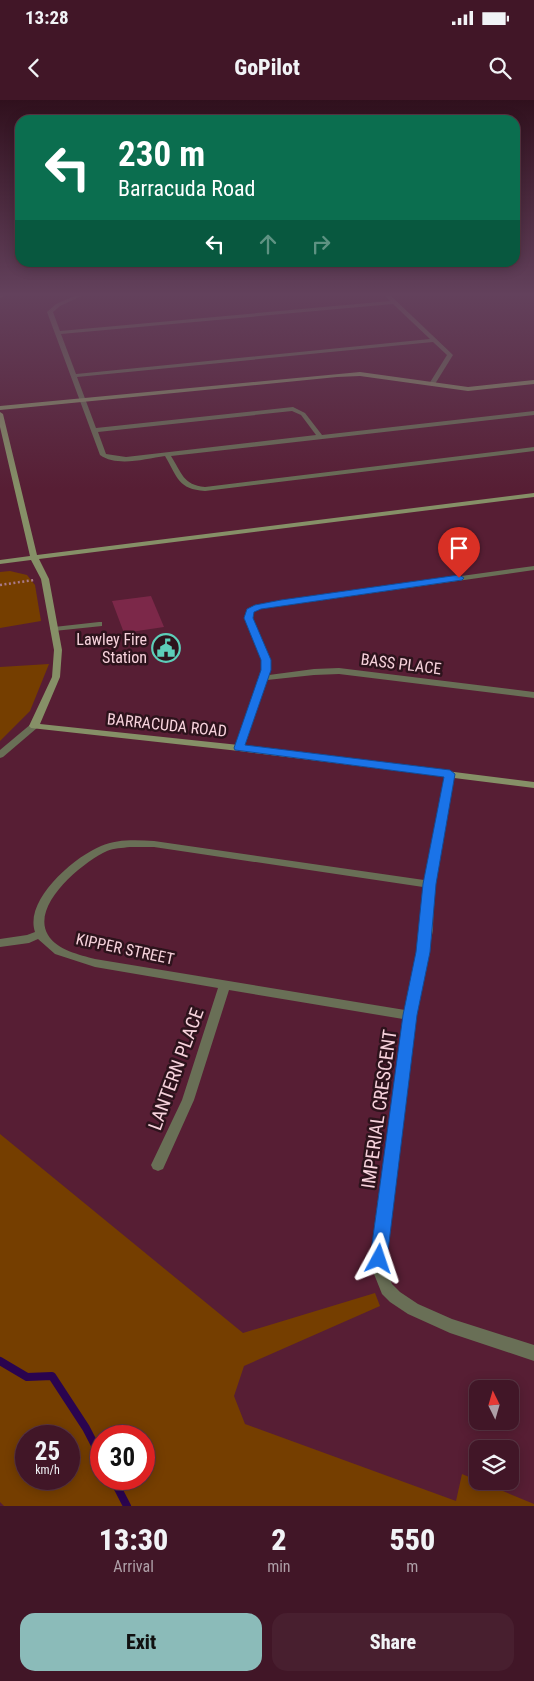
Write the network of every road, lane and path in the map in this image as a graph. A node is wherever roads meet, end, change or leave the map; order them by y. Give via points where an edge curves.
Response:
1 (68, 359) edge
2 (248, 359) edge
3 (450, 359) edge
4 (74, 376) junction
5 (533, 382) edge
6 (432, 384) junction
7 (83, 400) junction
8 (0, 408) edge
9 (534, 413) edge
10 (0, 414) edge
11 (94, 430) junction
12 (320, 437) junction
13 (534, 449) edge
14 (167, 454) junction
15 (534, 495) edge
16 (34, 558) junction
17 (0, 562) edge
18 (534, 568) edge
19 (45, 579) junction
20 (0, 585) edge
21 (99, 624) dead end
22 (54, 629) junction
23 (264, 678) junction
24 (534, 695) edge
25 (34, 726) junction
26 (239, 748) junction
27 (0, 755) edge
28 (450, 774) junction
29 (534, 785) edge
30 (430, 884) junction
31 (40, 934) junction
32 (0, 943) edge
33 (226, 984) junction
34 (410, 1015) junction
35 (158, 1165) dead end
36 (534, 1353) edge

1 - 4 street
2 - 4 street
3 - 6 street
4 - 7 street
5 - 6 street via 468,389
6 - 7 street via 348,374
7 - 8 street
7 - 11 street
9 - 12 street
10 - 16 street
11 - 12 street via 293,409 303,414
11 - 14 street via 103,455 108,458
12 - 14 street
13 - 14 street via 205,489 188,487
15 - 16 street
16 - 17 street
16 - 19 street
18 - 23 street via 258,607 250,611 248,618 266,660
19 - 20 path
19 - 22 street
21 - 22 lane
22 - 25 street via 58,650 56,677
23 - 24 street, BASS PLACE via 339,672
23 - 26 street
25 - 26 street, BARRACUDA ROAD
25 - 27 street
26 - 28 street, BARRACUDA ROAD
28 - 29 street, BARRACUDA ROAD
28 - 30 street, IMPERIAL CRESCENT
30 - 31 street via 154,844 126,844 96,852 69,873 43,904 39,917
30 - 34 street, IMPERIAL CRESCENT via 427,930
31 - 32 street
31 - 33 street, KIPPER STREET via 55,949 95,963
33 - 34 street, KIPPER STREET
33 - 35 street, LANTERN PLACE via 188,1100
34 - 36 street, IMPERIAL CRESCENT via 381,1228 379,1259 382,1280 395,1298 413,1309 450,1326

